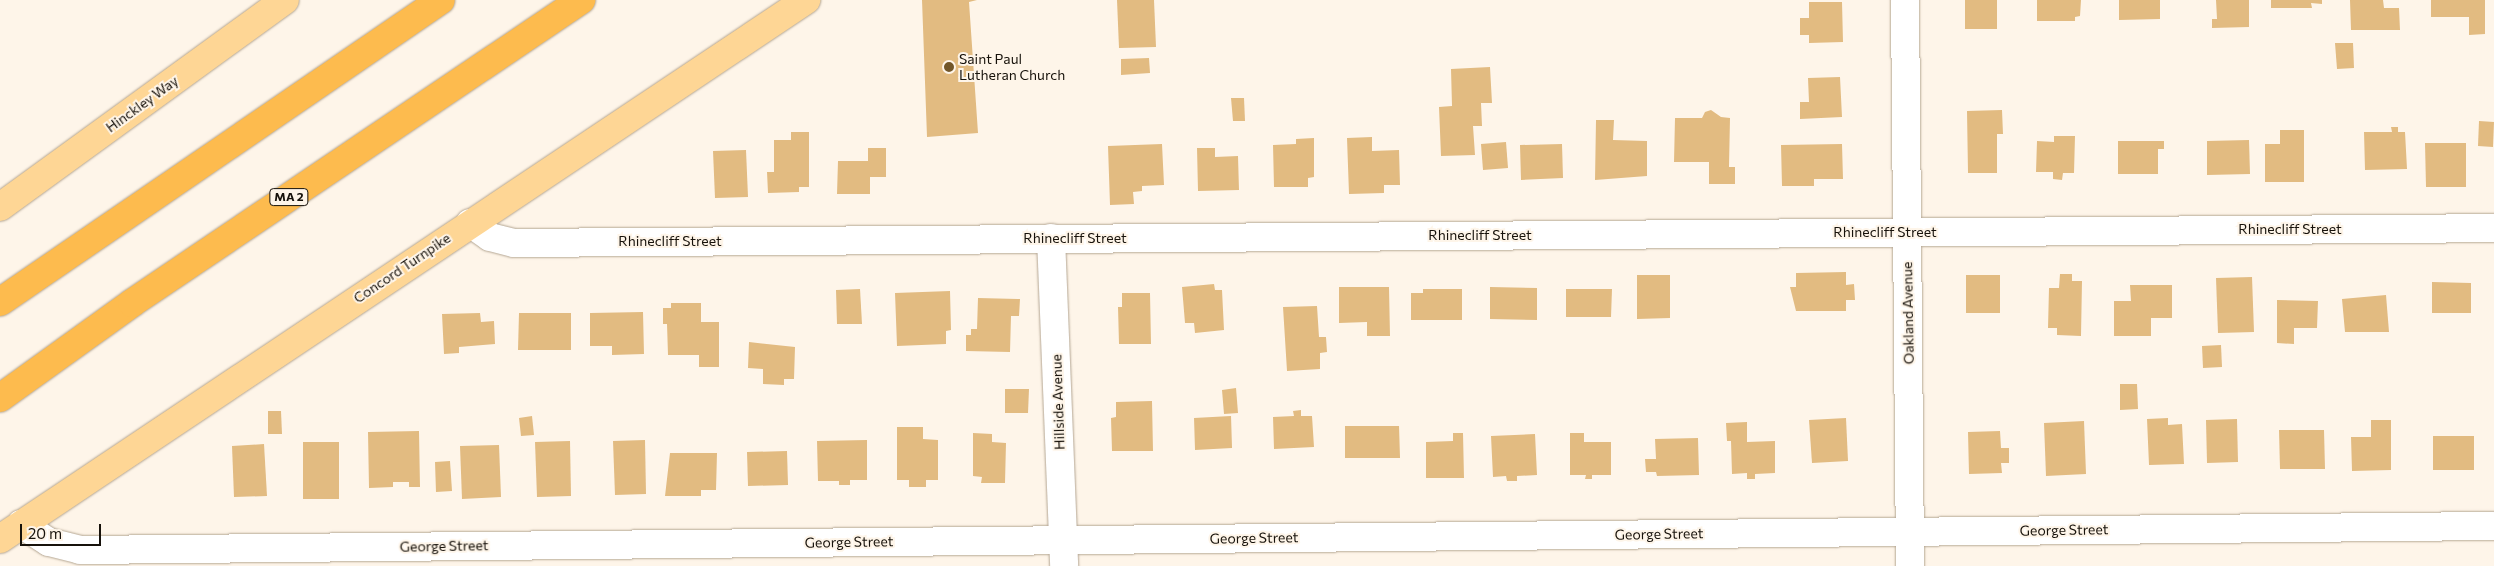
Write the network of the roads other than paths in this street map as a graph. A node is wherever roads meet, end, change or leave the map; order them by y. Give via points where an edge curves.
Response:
1 (285, 0) edge
2 (442, 0) edge
3 (580, 0) edge
4 (806, 0) edge
5 (1905, 0) edge
6 (0, 207) edge
7 (470, 223) junction
8 (2494, 228) edge
9 (1907, 232) junction
10 (1052, 238) junction
11 (0, 302) edge
12 (0, 398) edge
13 (2494, 526) edge
14 (11, 532) edge
15 (1910, 532) junction
16 (1064, 553) edge
17 (1910, 566) edge

1 - 6 main road, Hinckley Way
2 - 11 highway
3 - 12 highway, MA 2 via 140,297
4 - 7 main road, Concord Turnpike
5 - 9 street, Oakland Avenue
7 - 10 street, Rhinecliff Street via 490,237 514,243
7 - 14 main road, Concord Turnpike
8 - 9 street, Rhinecliff Street
9 - 10 street, Rhinecliff Street
9 - 15 street, Oakland Avenue
10 - 16 street, Hillside Avenue
13 - 15 street, George Street
14 - 16 street, George Street via 80,550
15 - 16 street, George Street
15 - 17 street, Oakland Avenue

